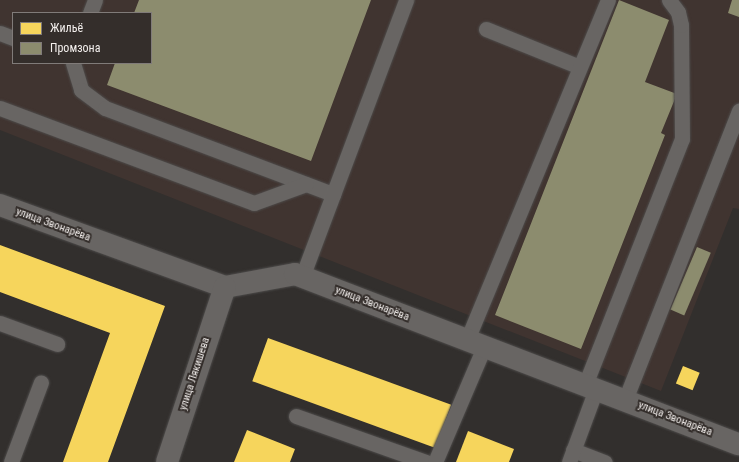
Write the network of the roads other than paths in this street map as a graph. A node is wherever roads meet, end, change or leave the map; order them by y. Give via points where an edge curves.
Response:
1 (95, 0) edge
2 (406, 0) edge
3 (608, 0) edge
4 (669, 0) edge
5 (90, 12) edge
6 (486, 30) dead end
7 (0, 33) edge
8 (12, 38) edge
9 (73, 64) edge
10 (580, 67) junction
11 (0, 108) edge
12 (739, 111) edge
13 (306, 184) junction
14 (333, 194) junction
15 (0, 205) edge
16 (302, 277) junction
17 (225, 287) junction
18 (0, 323) edge
19 (475, 343) junction
20 (57, 344) dead end
21 (41, 382) dead end
22 (590, 387) junction
23 (625, 400) junction
24 (296, 416) dead end
25 (738, 442) edge
26 (571, 456) edge
27 (11, 462) edge
28 (167, 462) edge
29 (426, 462) edge
30 (435, 462) edge
31 (605, 462) edge

1 - 5 lane
2 - 14 lane
3 - 10 lane
4 - 22 lane via 678,12 681,25 682,139
6 - 10 lane
7 - 8 lane
9 - 13 lane via 81,90 105,108
10 - 19 lane
11 - 13 lane via 254,203
12 - 23 lane
13 - 14 lane
14 - 16 lane
15 - 17 street, улица Звонарёва
16 - 17 street, улица Звонарёва via 295,274
16 - 19 street, улица Звонарёва
17 - 28 street, улица Лякишева
18 - 20 lane
19 - 22 street, улица Звонарёва
19 - 30 lane
21 - 27 lane
22 - 23 street, улица Звонарёва
22 - 26 lane
23 - 25 street, улица Звонарёва
24 - 29 lane
26 - 31 lane

